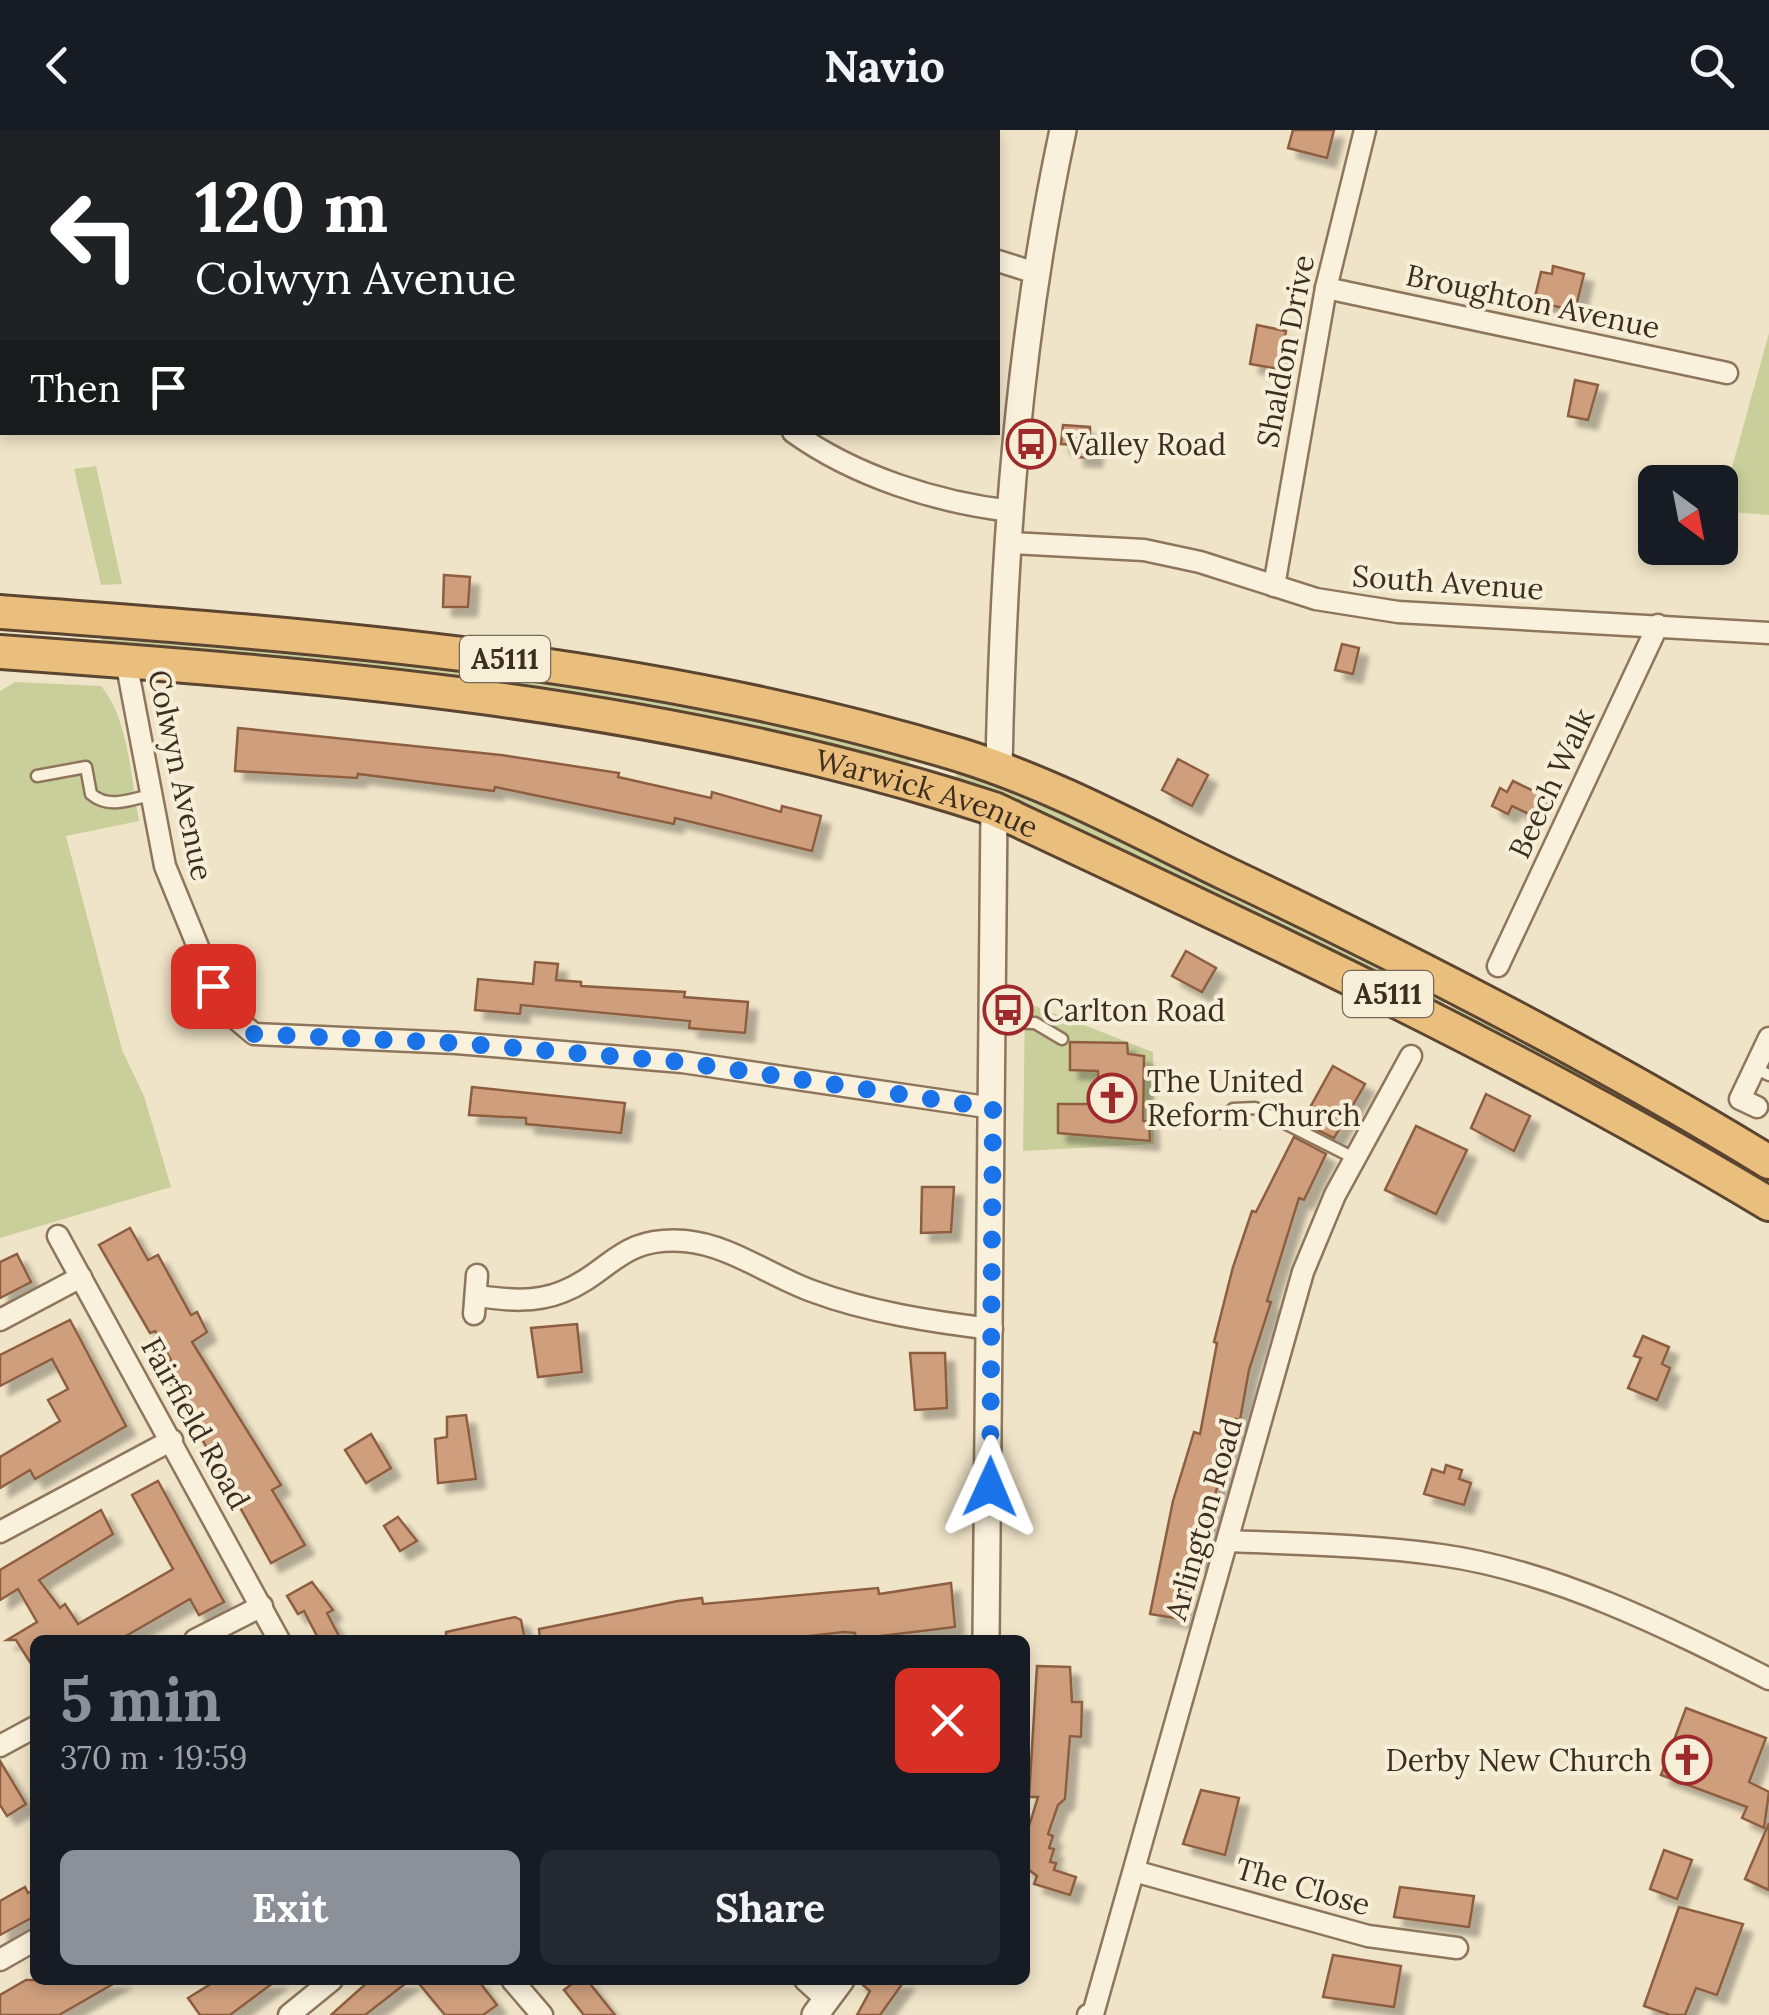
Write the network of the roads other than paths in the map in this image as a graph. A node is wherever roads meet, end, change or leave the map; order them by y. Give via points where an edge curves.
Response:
1 (1063, 130) edge
2 (1365, 130) edge
3 (1000, 262) edge
4 (1036, 273) junction
5 (1326, 288) junction
6 (1727, 373) dead end
7 (800, 435) edge
8 (1012, 511) junction
9 (1010, 543) junction
10 (1274, 586) junction
11 (0, 612) edge
12 (1658, 625) junction
13 (1769, 633) edge
14 (0, 652) edge
15 (126, 662) junction
16 (998, 768) junction
17 (37, 776) dead end
18 (150, 795) junction
19 (994, 809) junction
20 (1498, 966) dead end
21 (993, 1022) junction
22 (1769, 1038) edge
23 (1062, 1039) dead end
24 (1410, 1056) dead end
25 (1762, 1072) edge
26 (1757, 1107) dead end
27 (993, 1108) junction
28 (1220, 1122) dead end
29 (1355, 1158) junction
30 (1769, 1162) edge
31 (1769, 1204) edge
32 (58, 1236) dead end
33 (81, 1276) junction
34 (477, 1295) dead end
35 (0, 1320) edge
36 (992, 1329) junction
37 (172, 1440) junction
38 (0, 1532) edge
39 (1228, 1540) junction
40 (262, 1606) junction
41 (205, 1635) edge
42 (276, 1635) edge
43 (986, 1635) edge
44 (1769, 1679) edge
45 (30, 1730) edge
46 (0, 1746) edge
47 (1134, 1870) junction
48 (30, 1943) edge
49 (1458, 1948) dead end
50 (0, 1960) edge
51 (326, 1985) edge
52 (516, 1985) edge
53 (1090, 2014) edge
54 (289, 2015) edge
55 (542, 2015) edge

1 - 4 street
2 - 5 street, Shaldon Drive
3 - 4 street
4 - 8 street
5 - 6 street, Broughton Avenue
5 - 10 street, Shaldon Drive
7 - 8 street via 880,477 977,508
8 - 9 street
9 - 10 street, South Avenue via 1144,550
9 - 16 street
10 - 12 street, South Avenue via 1398,612
11 - 16 highway, Warwick Avenue / A5111 via 559,665 768,704
12 - 13 street, South Avenue
12 - 20 street, Beech Walk
14 - 15 highway, Warwick Avenue / A5111
15 - 18 street, Colwyn Avenue
15 - 19 highway, Warwick Avenue / A5111 via 376,684 649,720
16 - 30 highway, Warwick Avenue / A5111 via 1458,984
17 - 18 lane via 86,767 90,794 100,801
18 - 27 street, Colwyn Avenue via 166,866 203,965 223,1008 254,1034 682,1062
19 - 21 street
19 - 31 highway, Warwick Avenue / A5111 via 1413,1008 1644,1129
21 - 23 lane via 1035,1023
21 - 27 street
22 - 25 street
24 - 29 street, Arlington Road
25 - 26 street via 1740,1098
27 - 36 street
28 - 29 lane via 1233,1109 1255,1108
29 - 39 street, Arlington Road via 1304,1272
32 - 33 street, Fairfield Road
33 - 35 street
33 - 37 street, Fairfield Road
34 - 36 street via 554,1295 624,1251 682,1241 721,1249 814,1292
36 - 43 street
37 - 38 street
37 - 40 street, Fairfield Road
39 - 44 street via 1484,1564 1562,1588
39 - 47 street, Arlington Road
40 - 41 street
40 - 42 street, Fairfield Road
45 - 46 street
47 - 49 street, The Close via 1368,1936
47 - 53 street, Arlington Road
48 - 50 street
51 - 54 street
52 - 55 street

